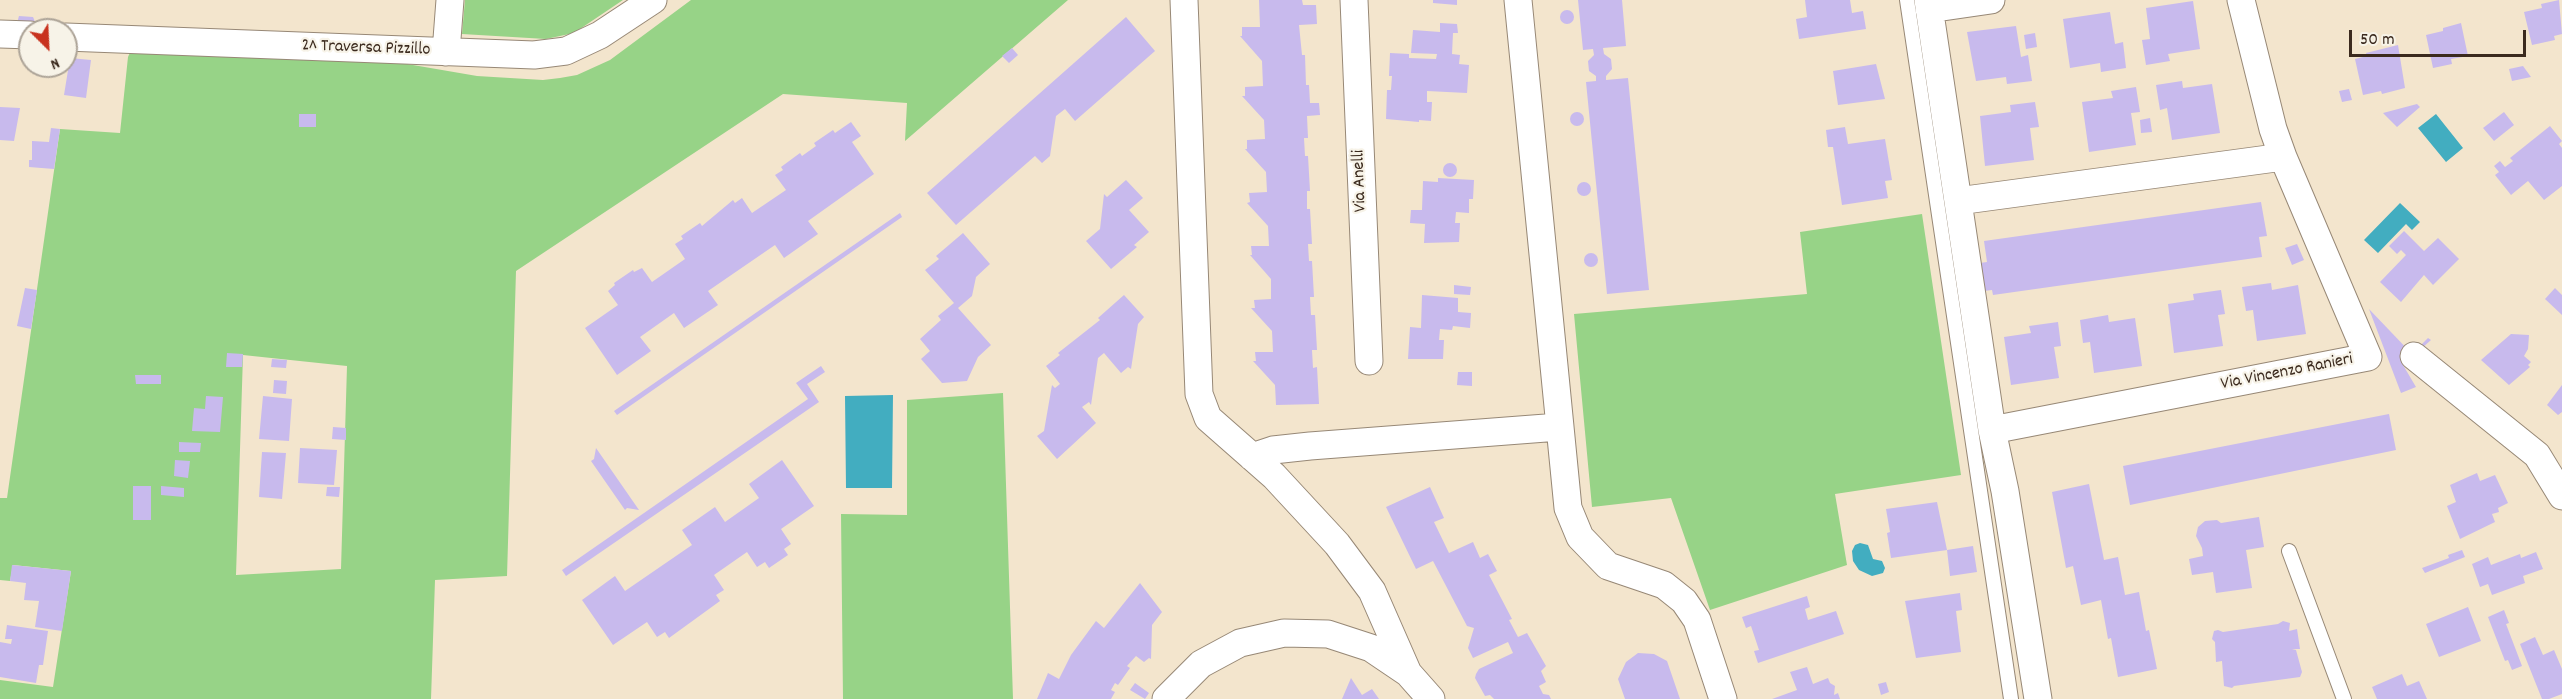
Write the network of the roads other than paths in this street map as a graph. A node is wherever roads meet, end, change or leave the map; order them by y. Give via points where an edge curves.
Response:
1 (450, 0) edge
2 (653, 0) edge
3 (1354, 0) edge
4 (1518, 0) edge
5 (1991, 0) edge
6 (2241, 0) edge
7 (1921, 3) edge
8 (1179, 5) edge
9 (0, 34) edge
10 (18, 35) edge
11 (78, 37) edge
12 (446, 52) junction
13 (2283, 157) junction
14 (1958, 201) junction
15 (2414, 356) dead end
16 (1369, 361) dead end
17 (1559, 427) junction
18 (1992, 430) junction
19 (1252, 457) junction
20 (2562, 496) edge
21 (2289, 551) dead end
22 (1408, 673) junction
23 (1166, 699) edge
24 (1431, 699) edge
25 (1723, 699) edge
26 (2011, 699) edge
27 (2038, 699) edge
28 (2344, 699) edge

1 - 12 street
2 - 12 street, 2^ Traversa Pizzillo via 600,35 566,51 534,55
3 - 16 street, Via Anelli
4 - 17 street
5 - 7 street
6 - 13 street, Via Vincenzo Ranieri
7 - 14 street
7 - 26 lane
8 - 19 street via 1199,394 1209,418
9 - 10 street
11 - 12 street, 2^ Traversa Pizzillo
13 - 14 street
13 - 18 street, Via Vincenzo Ranieri via 2368,357
14 - 18 street
15 - 20 street via 2537,455
17 - 19 street via 1310,446
17 - 25 street via 1568,508 1580,537 1608,566 1664,585 1684,601 1697,620
18 - 27 street via 2006,491
19 - 22 street via 1337,544 1372,591
21 - 28 lane
22 - 23 street via 1371,648 1328,634 1284,633 1240,643 1201,664
22 - 24 street

